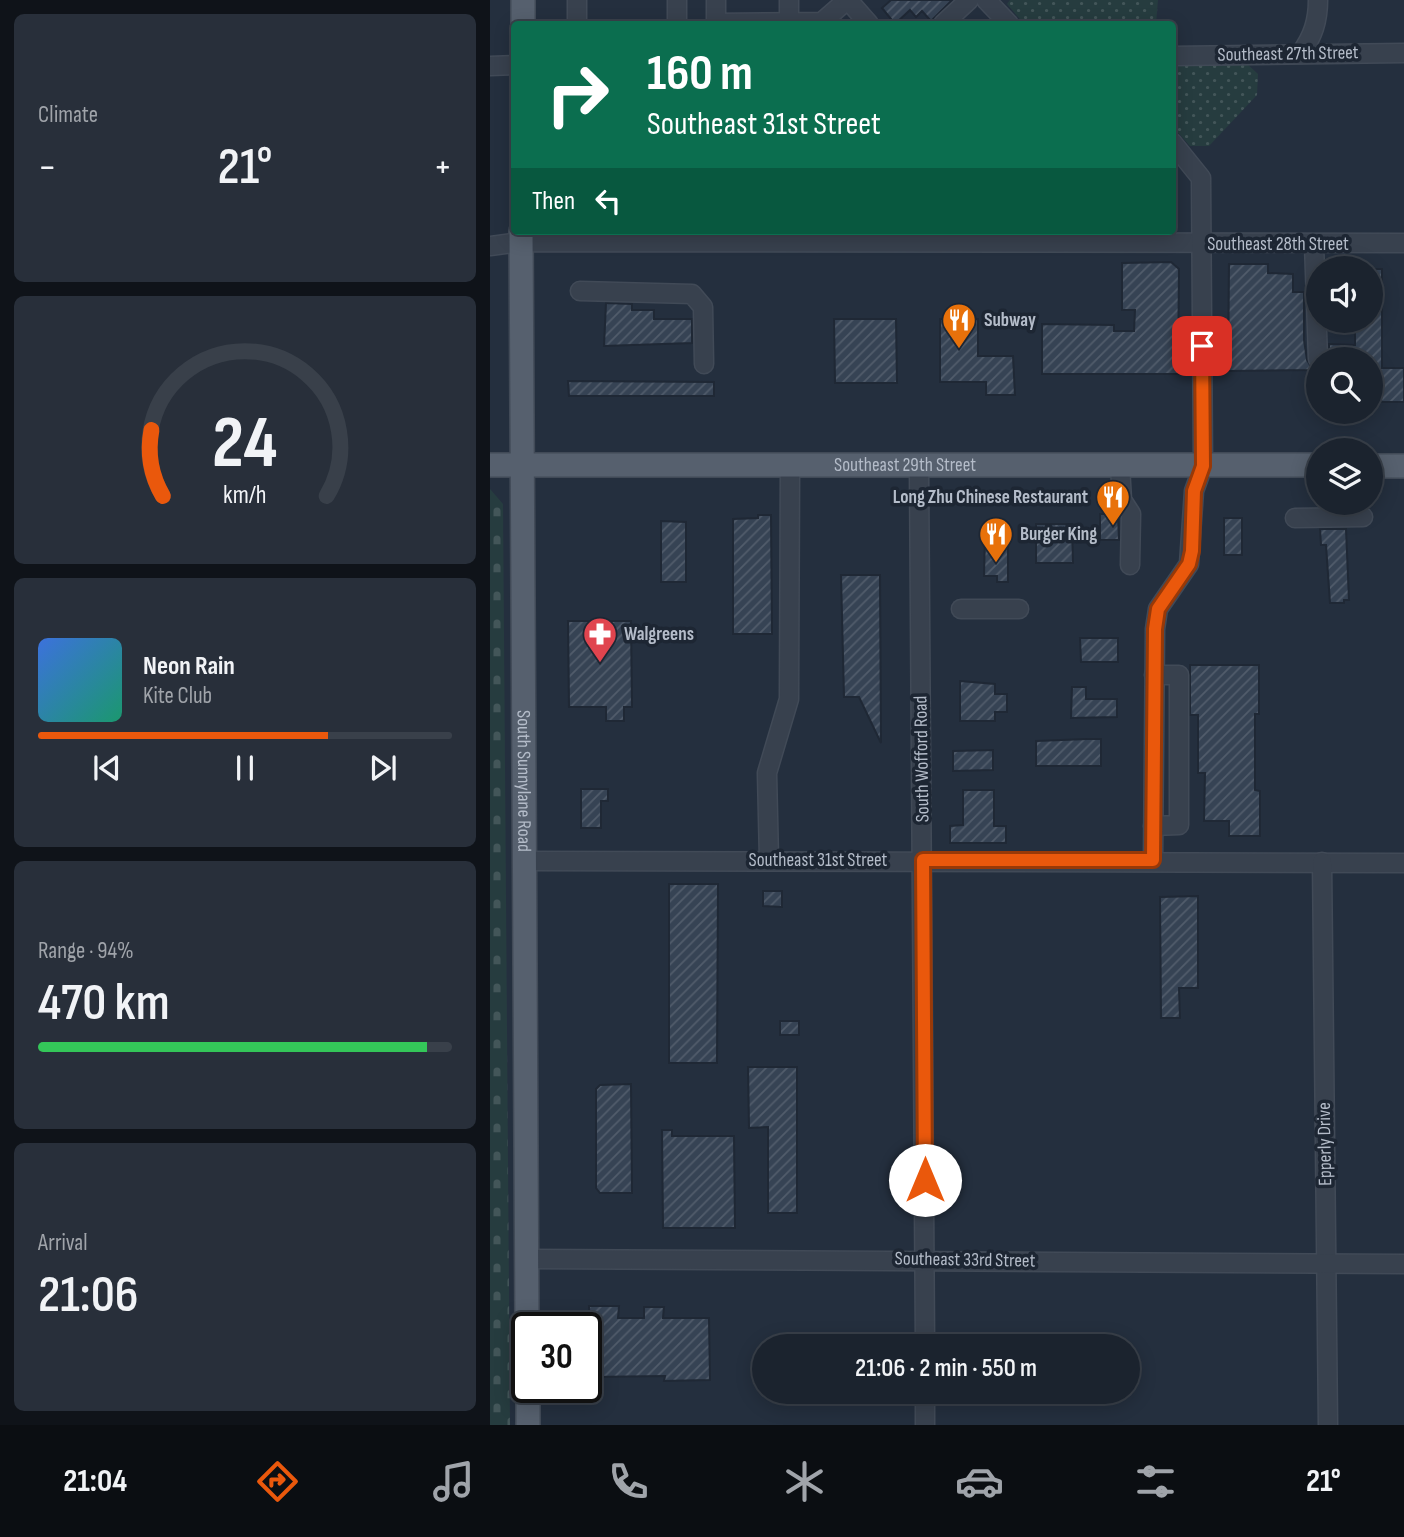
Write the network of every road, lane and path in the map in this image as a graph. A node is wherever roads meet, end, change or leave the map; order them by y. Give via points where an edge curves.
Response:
1 (523, 0) edge
2 (578, 0) edge
3 (677, 0) edge
4 (716, 0) edge
5 (789, 0) edge
6 (848, 0) edge
7 (969, 0) edge
8 (986, 0) edge
9 (1318, 0) edge
10 (523, 21) edge
11 (578, 21) edge
12 (677, 21) edge
13 (716, 21) edge
14 (789, 21) edge
15 (823, 21) edge
16 (866, 21) edge
17 (946, 21) edge
18 (1006, 21) edge
19 (1301, 53) junction
20 (1404, 53) edge
21 (1176, 56) edge
22 (511, 65) edge
23 (490, 66) edge
24 (1176, 147) edge
25 (521, 236) edge
26 (1404, 243) edge
27 (1202, 244) junction
28 (1314, 244) junction
29 (490, 246) edge
30 (580, 291) dead end
31 (1318, 347) edge
32 (704, 364) dead end
33 (490, 465) edge
34 (522, 465) junction
35 (790, 465) junction
36 (1306, 465) edge
37 (919, 466) junction
38 (1120, 466) junction
39 (1203, 466) junction
40 (1383, 466) edge
41 (1404, 466) edge
42 (1363, 517) dead end
43 (1295, 518) dead end
44 (1130, 565) dead end
45 (961, 609) dead end
46 (1019, 609) dead end
47 (1154, 675) junction
48 (1153, 717) junction
49 (1179, 717) junction
50 (1153, 777) junction
51 (1179, 777) junction
52 (1153, 826) junction
53 (769, 860) junction
54 (923, 860) junction
55 (1153, 860) junction
56 (525, 861) junction
57 (1321, 862) junction
58 (1404, 863) edge
59 (527, 1259) junction
60 (925, 1259) junction
61 (1327, 1264) junction
62 (1404, 1264) edge
63 (527, 1312) edge
64 (925, 1334) edge
65 (528, 1403) edge
66 (925, 1404) edge
67 (528, 1425) edge
68 (925, 1425) edge
69 (1328, 1425) edge

1 - 10 main road
2 - 11 street
3 - 12 street
4 - 13 street
5 - 14 street
6 - 15 street
6 - 16 street
7 - 17 street
8 - 18 street
9 - 19 street via 1311,39
19 - 20 street, Southeast 27th Street
19 - 21 street, Southeast 27th Street
22 - 23 street
24 - 27 street via 1201,178
25 - 27 street, Southeast 28th Street
25 - 29 street, Southeast 28th Street
25 - 34 main road, South Sunnylane Road
26 - 28 street, Southeast 28th Street
27 - 28 street, Southeast 28th Street
27 - 39 street
28 - 31 street
30 - 32 street via 692,294 702,306
33 - 34 main road, Southeast 29th Street
34 - 35 main road, Southeast 29th Street
34 - 56 main road, South Sunnylane Road
35 - 37 main road, Southeast 29th Street
35 - 53 street via 789,699 767,773
36 - 39 main road, Southeast 29th Street
37 - 38 main road, Southeast 29th Street
37 - 54 street, South Wofford Road
38 - 39 main road, Southeast 29th Street
38 - 44 street via 1122,500 1131,514
39 - 47 street via 1194,491 1189,564 1158,609
40 - 41 main road
42 - 43 street
45 - 46 street
47 - 48 street
47 - 49 street via 1179,675
48 - 49 street
48 - 50 street
49 - 51 street
50 - 51 street
50 - 52 street
51 - 52 street via 1179,825
52 - 55 street
53 - 54 street, Southeast 31st Street
53 - 56 street, Southeast 31st Street
54 - 55 street, Southeast 31st Street
54 - 60 street, South Wofford Road
55 - 57 street, Southeast 31st Street
56 - 59 main road, South Sunnylane Road
57 - 58 street, Southeast 31st Street
57 - 61 street, Epperly Drive
59 - 60 street, Southeast 33rd Street
59 - 63 main road, South Sunnylane Road
60 - 61 street, Southeast 33rd Street
60 - 64 street, South Wofford Road
61 - 62 street, Southeast 33rd Street
61 - 69 street, Epperly Drive
65 - 67 main road
66 - 68 street

